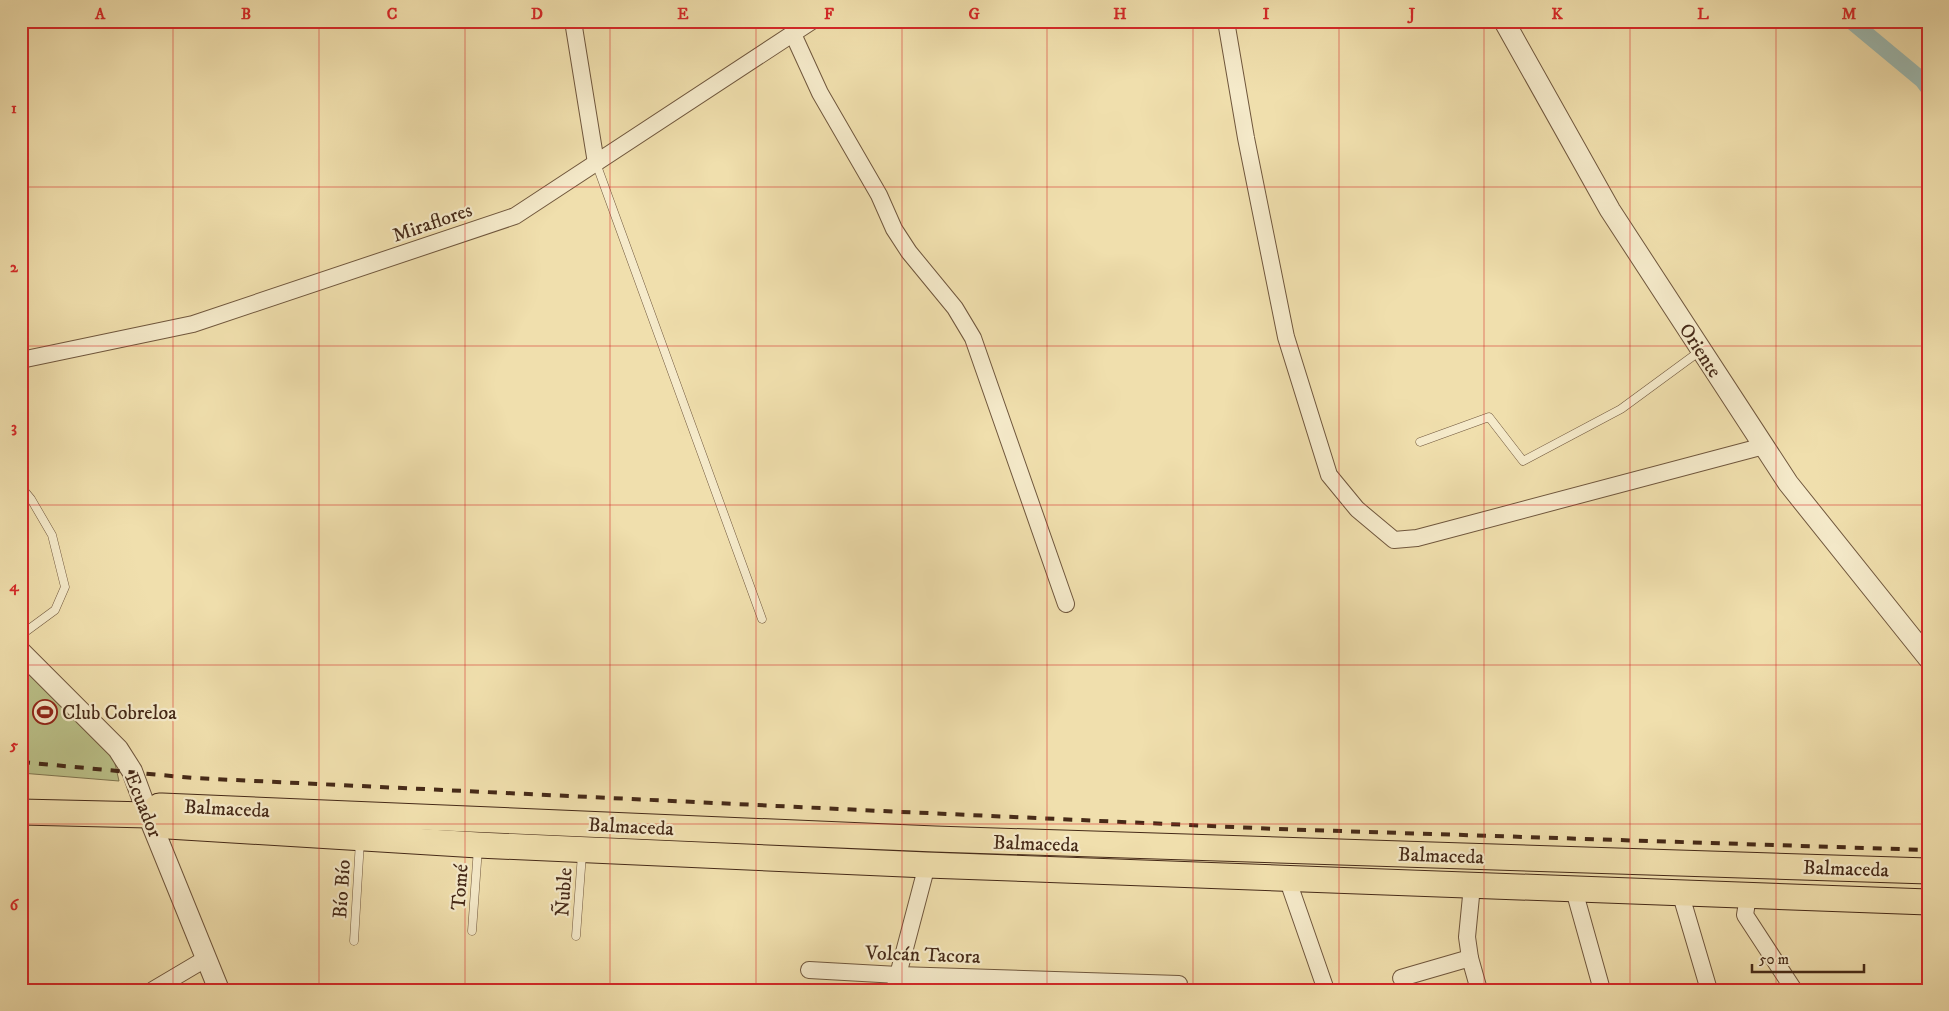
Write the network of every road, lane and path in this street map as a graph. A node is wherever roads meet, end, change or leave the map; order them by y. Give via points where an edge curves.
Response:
1 (573, 21) edge
2 (812, 21) edge
3 (1226, 21) edge
4 (1504, 21) edge
5 (793, 34) junction
6 (596, 163) junction
7 (1701, 350) junction
8 (21, 360) edge
9 (1420, 442) dead end
10 (1764, 446) junction
11 (21, 487) edge
12 (1066, 604) dead end
13 (762, 619) dead end
14 (21, 635) edge
15 (21, 652) edge
16 (1928, 658) edge
17 (21, 812) edge
18 (148, 816) junction
19 (361, 838) junction
20 (478, 845) junction
21 (582, 850) junction
22 (927, 866) junction
23 (1928, 871) edge
24 (1288, 878) junction
25 (1472, 886) junction
26 (1574, 890) junction
27 (1680, 892) junction
28 (1748, 896) junction
29 (1928, 902) edge
30 (472, 931) dead end
31 (576, 936) dead end
32 (354, 942) dead end
33 (207, 958) junction
34 (1470, 958) junction
35 (809, 970) dead end
36 (1401, 978) dead end
37 (896, 983) edge
38 (982, 984) edge
39 (1039, 985) edge
40 (153, 990) edge
41 (219, 990) edge
42 (1171, 990) edge
43 (1326, 990) edge
44 (1478, 990) edge
45 (1602, 990) edge
46 (1710, 990) edge
47 (1794, 990) edge

1 - 6 street
2 - 5 street, Miraflores
3 - 10 street via 1286,337 1329,475 1357,509 1394,540 1417,538
4 - 7 street, Oriente via 1610,210
5 - 6 street, Miraflores
5 - 12 street via 820,93 879,195 894,229 955,308 973,338
6 - 8 street, Miraflores via 515,216 193,324
6 - 13 lane
7 - 9 lane via 1621,409 1523,461 1489,417
7 - 10 street, Oriente
10 - 16 street, Oriente via 1788,482
11 - 14 lane via 52,536 64,587 55,610
15 - 18 street, Ecuador via 118,749 132,772
17 - 18 main road, Balmaceda
18 - 19 main road, Balmaceda via 168,826
18 - 23 main road, Balmaceda via 162,806 935,840
18 - 33 street, Ecuador
19 - 20 main road, Balmaceda
19 - 32 lane, Bío Bío
20 - 21 main road, Balmaceda
20 - 30 lane, Tomé
21 - 22 main road, Balmaceda
21 - 31 lane, Ñuble
22 - 24 main road, Balmaceda
22 - 37 street
24 - 25 main road, Balmaceda
24 - 43 street
25 - 26 main road, Balmaceda
25 - 34 street via 1467,937
26 - 27 main road, Balmaceda
26 - 45 street
27 - 28 main road, Balmaceda
27 - 46 street
28 - 29 main road, Balmaceda
28 - 47 street via 1745,915
33 - 40 street
33 - 41 street, Ecuador
34 - 36 street
34 - 44 street
35 - 37 street, Volcán Tacora
37 - 38 street, Volcán Tacora
38 - 39 street, Volcán Tacora
39 - 42 street, Volcán Tacora via 1179,984

